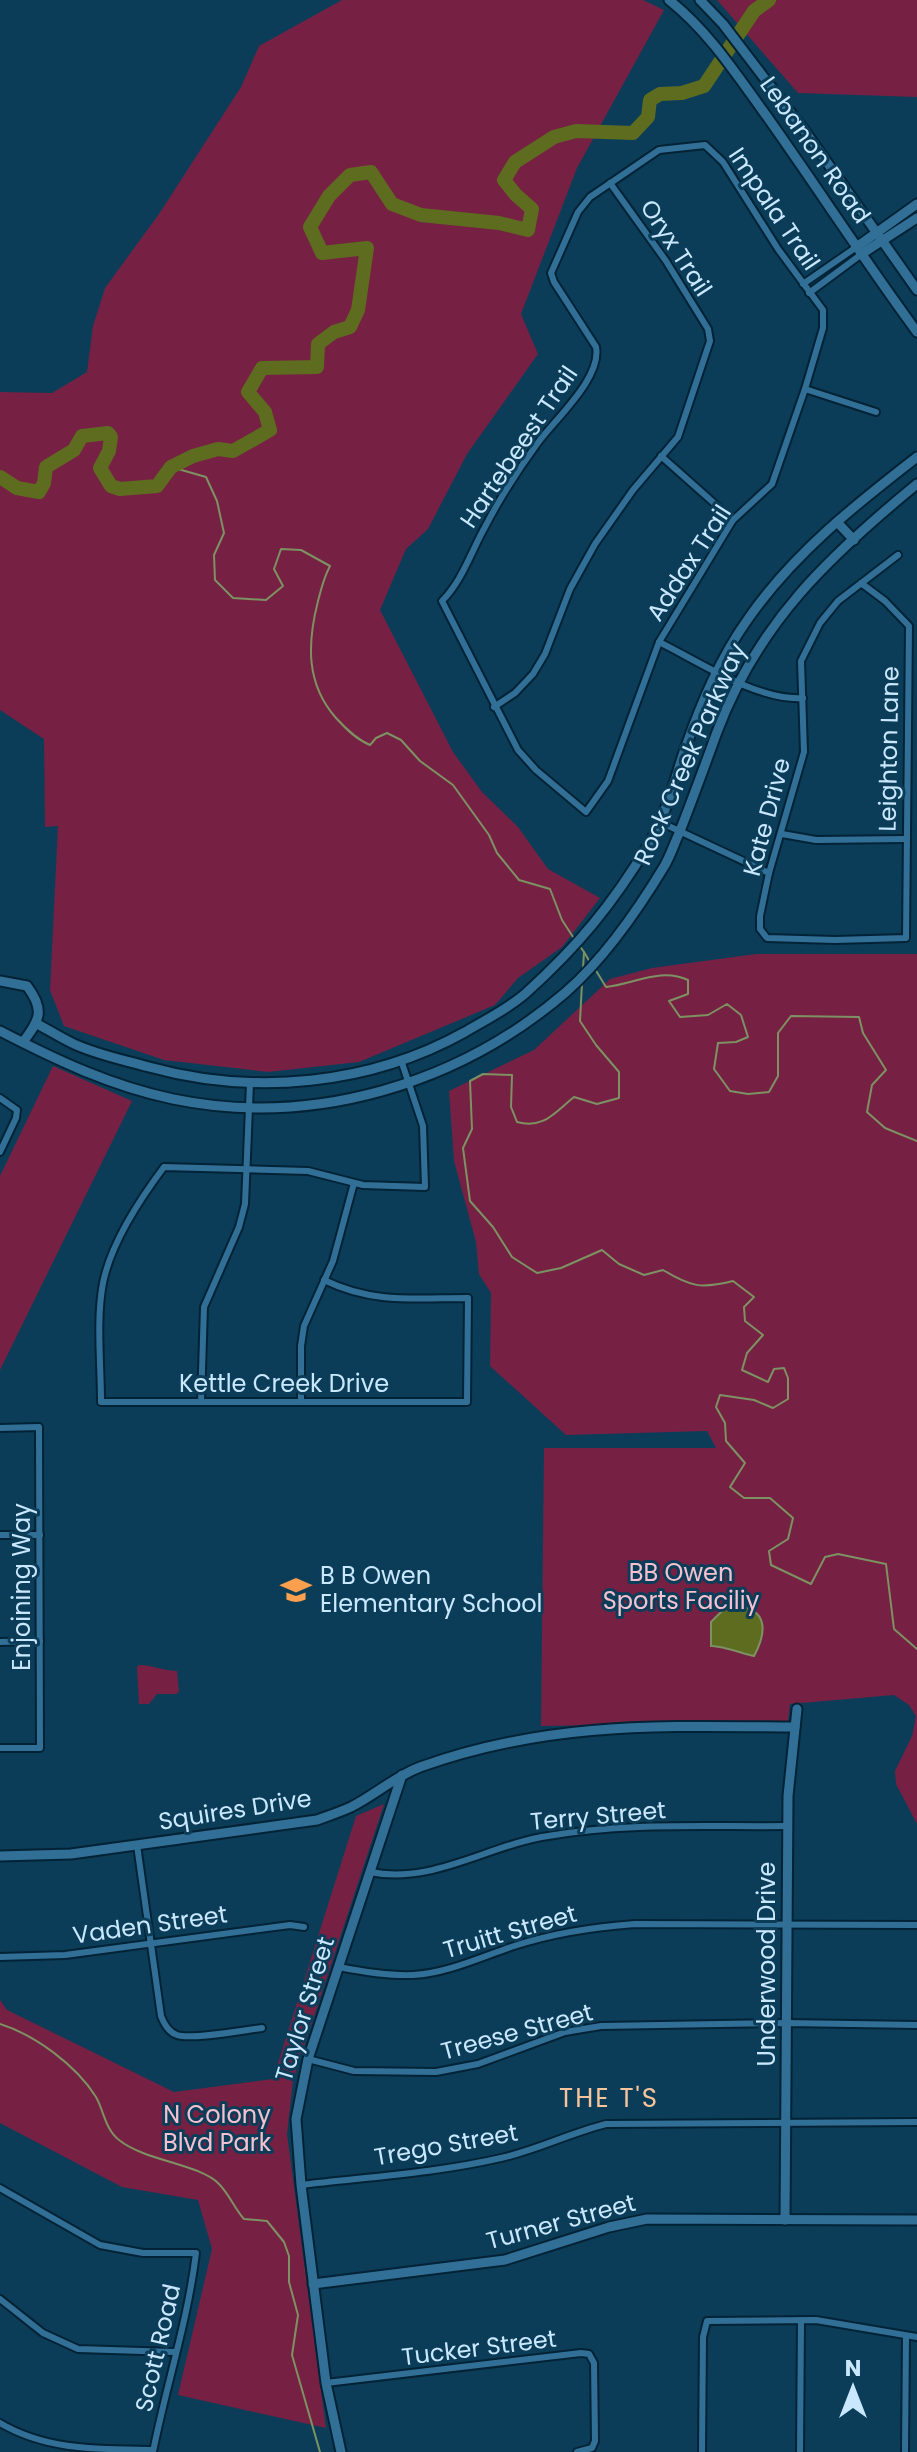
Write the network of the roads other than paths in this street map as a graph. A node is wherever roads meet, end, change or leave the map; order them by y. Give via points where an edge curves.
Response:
1 (700, 0) edge
2 (671, 1) edge
3 (610, 183) junction
4 (917, 204) edge
5 (917, 218) edge
6 (876, 230) junction
7 (882, 240) junction
8 (860, 249) junction
9 (803, 284) junction
10 (917, 290) edge
11 (809, 293) junction
12 (917, 332) edge
13 (805, 389) junction
14 (876, 412) dead end
15 (661, 456) junction
16 (917, 457) edge
17 (917, 484) edge
18 (733, 520) junction
19 (837, 522) junction
20 (854, 540) junction
21 (898, 555) dead end
22 (861, 583) junction
23 (659, 642) junction
24 (718, 671) junction
25 (740, 682) junction
26 (803, 698) junction
27 (494, 707) junction
28 (660, 822) junction
29 (679, 832) junction
30 (782, 834) junction
31 (906, 839) junction
32 (769, 873) junction
33 (763, 936) joint
34 (0, 981) edge
35 (37, 1024) junction
36 (0, 1031) edge
37 (23, 1042) junction
38 (74, 1044) junction
39 (401, 1060) junction
40 (63, 1062) junction
41 (250, 1083) junction
42 (408, 1083) junction
43 (0, 1098) edge
44 (248, 1107) junction
45 (0, 1152) edge
46 (247, 1169) junction
47 (354, 1183) junction
48 (324, 1280) junction
49 (201, 1402) junction
50 (301, 1402) junction
51 (0, 1428) edge
52 (0, 1535) edge
53 (40, 1535) junction
54 (40, 1641) junction
55 (0, 1642) edge
56 (797, 1709) dead end
57 (795, 1727) junction
58 (0, 1748) edge
59 (402, 1775) junction
60 (787, 1826) junction
61 (137, 1845) junction
62 (0, 1856) edge
63 (370, 1872) junction
64 (787, 1924) junction
65 (917, 1925) edge
66 (304, 1927) dead end
67 (150, 1944) junction
68 (0, 1957) edge
69 (339, 1967) junction
70 (786, 2023) junction
71 (917, 2025) edge
72 (262, 2028) dead end
73 (308, 2059) junction
74 (786, 2122) junction
75 (917, 2122) edge
76 (301, 2185) junction
77 (0, 2188) edge
78 (785, 2220) junction
79 (917, 2220) edge
80 (313, 2284) junction
81 (0, 2299) edge
82 (801, 2320) junction
83 (906, 2336) junction
84 (917, 2337) edge
85 (175, 2352) junction
86 (326, 2383) junction
87 (0, 2423) edge
88 (153, 2451) edge
89 (341, 2452) edge
90 (577, 2452) edge
91 (702, 2452) edge
92 (800, 2452) edge
93 (905, 2452) edge

1 - 6 street, Lebanon Road
2 - 8 street, Lebanon Road via 719,49
3 - 9 street, Impala Trail via 659,150 708,146
3 - 15 street, Oryx Trail via 710,335 679,435
3 - 27 street, Hartebeest Trail via 580,209 551,276 595,344 587,382 517,473 442,601
4 - 6 street
5 - 7 street
6 - 7 street, Lebanon Road
6 - 8 street
7 - 8 street
7 - 10 street, Lebanon Road
8 - 9 street
8 - 11 street
8 - 12 street, Lebanon Road
9 - 11 street, Impala Trail
11 - 13 street, Addax Trail via 823,310 823,328
13 - 14 street
13 - 18 street, Addax Trail via 772,484
15 - 18 street
15 - 27 street via 581,568 533,674
16 - 19 street, Rock Creek Parkway
17 - 20 street, Rock Creek Parkway
18 - 23 street, Addax Trail
19 - 20 street
19 - 24 street, Rock Creek Parkway via 774,584
20 - 25 street, Rock Creek Parkway via 779,616
21 - 22 street, Kate Drive
22 - 26 street, Kate Drive via 820,623 801,661
22 - 31 street, Leighton Lane via 909,626
23 - 24 street
23 - 27 street, Addax Trail via 608,781 586,812 526,761
24 - 25 street
24 - 28 street, Rock Creek Parkway
25 - 26 street via 776,697
25 - 29 street, Rock Creek Parkway
26 - 30 street, Kate Drive via 804,752
28 - 29 street
28 - 39 street, Rock Creek Parkway via 607,910 526,993 439,1046
29 - 32 street
29 - 42 street, Rock Creek Parkway via 668,861 622,931 579,979 533,1018 471,1057
30 - 31 street via 816,840
30 - 32 street, Kate Drive
31 - 33 street, Leighton Lane via 906,938
32 - 33 street, Kate Drive via 760,916
34 - 35 street via 27,986 39,1011
35 - 37 street
35 - 38 street, Rock Creek Parkway
36 - 37 street, Rock Creek Parkway
37 - 40 street, Rock Creek Parkway
38 - 40 street
38 - 41 street, Rock Creek Parkway via 164,1072
39 - 41 street, Rock Creek Parkway via 343,1076
39 - 42 street
40 - 44 street, Rock Creek Parkway via 150,1094
41 - 44 street
42 - 44 street, Rock Creek Parkway via 342,1101
42 - 47 street via 424,1132 425,1187
43 - 45 street via 17,1110
44 - 46 street
46 - 47 street via 315,1172
46 - 49 street via 242,1217 202,1313
46 - 49 street, Kettle Creek Drive via 164,1167 136,1207 105,1277 101,1402
47 - 48 street
48 - 50 street via 303,1333
48 - 50 street, Kettle Creek Drive via 375,1297 468,1298 467,1402
49 - 50 street, Kettle Creek Drive
51 - 53 street, Enjoining Way via 39,1427
52 - 53 street
53 - 54 street, Enjoining Way
54 - 55 street
54 - 58 street, Enjoining Way via 40,1748
56 - 57 street, Underwood Drive
57 - 59 street, Squires Drive via 589,1729 492,1745
57 - 60 street, Underwood Drive
59 - 61 street, Squires Drive via 353,1806 317,1820
59 - 63 street, Taylor Street
60 - 63 street, Terry Street via 597,1829 505,1846 429,1872
60 - 64 street, Underwood Drive
61 - 62 street, Squires Drive
61 - 67 street
63 - 69 street, Taylor Street
64 - 65 street, Truitt Street
64 - 69 street, Truitt Street via 592,1927 415,1975
64 - 70 street, Underwood Drive
66 - 67 street, Vaden Street
67 - 68 street, Vaden Street
67 - 72 street via 164,2026 188,2036
69 - 73 street, Taylor Street
70 - 71 street, Treese Street
70 - 73 street, Treese Street via 601,2026 436,2072 354,2071
70 - 74 street, Underwood Drive
73 - 76 street, Taylor Street via 296,2119
74 - 75 street, Trego Street
74 - 76 street, Trego Street via 606,2124 473,2164
74 - 78 street, Underwood Drive
76 - 80 street, Taylor Street
77 - 85 street, Scott Road via 100,2245 143,2253 196,2253
78 - 79 street, Turner Street
78 - 80 street, Turner Street via 647,2219 505,2260
80 - 86 street, Taylor Street
81 - 85 street via 43,2333 78,2349
82 - 83 street
82 - 91 street via 707,2321
82 - 92 street
83 - 84 street
83 - 93 street
85 - 88 street, Scott Road
86 - 89 street, Taylor Street
86 - 90 street, Tucker Street via 589,2354 594,2363 595,2441 592,2448
87 - 88 street via 54,2445

